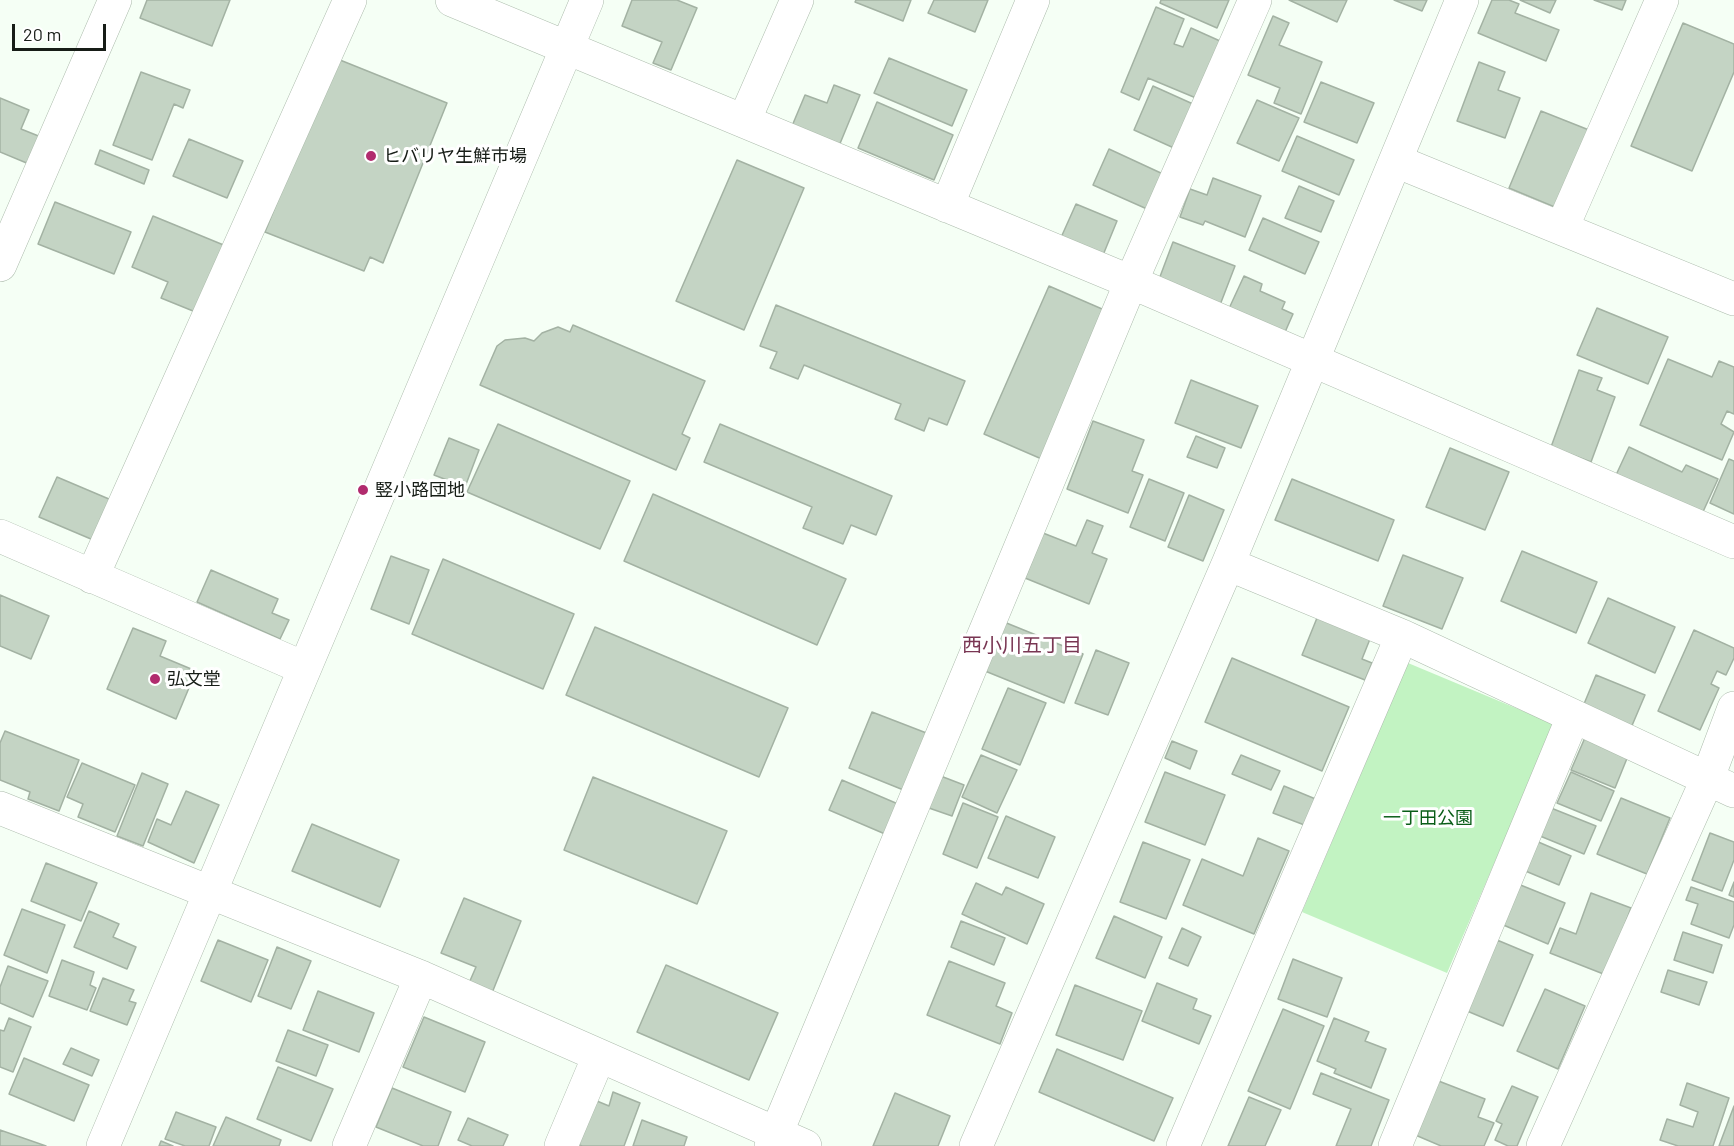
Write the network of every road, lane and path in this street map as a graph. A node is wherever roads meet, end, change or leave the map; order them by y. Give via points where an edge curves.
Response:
1 (116, 0) edge
2 (350, 0) edge
3 (452, 0) edge
4 (587, 0) edge
5 (797, 0) edge
6 (1033, 0) edge
7 (1255, 0) edge
8 (1461, 0) edge
9 (1662, 0) edge
10 (567, 47) junction
11 (744, 121) junction
12 (1396, 160) junction
13 (946, 206) junction
14 (1563, 228) junction
15 (0, 265) edge
16 (1131, 282) junction
17 (1732, 293) edge
18 (1312, 361) junction
19 (0, 536) edge
20 (1734, 542) edge
21 (1227, 564) junction
22 (92, 577) junction
23 (1402, 636) junction
24 (304, 668) junction
25 (1734, 708) edge
26 (1573, 717) junction
27 (1720, 786) edge
28 (2, 814) edge
29 (213, 892) junction
30 (421, 977) junction
31 (599, 1056) junction
32 (784, 1142) edge
33 (103, 1146) edge
34 (349, 1146) edge
35 (561, 1146) edge
36 (976, 1146) edge
37 (1183, 1146) edge
38 (1395, 1146) edge
39 (1543, 1146) edge

1 - 15 street
2 - 22 street
3 - 10 street
4 - 10 street
5 - 11 street
6 - 13 street
7 - 16 street
8 - 12 street
9 - 14 street
10 - 11 street
10 - 24 street
11 - 13 street
12 - 14 street
12 - 18 street
13 - 16 street
14 - 17 street
16 - 18 street
16 - 32 street
18 - 20 street
18 - 21 street
19 - 22 street
21 - 23 street
21 - 36 street
22 - 24 street
23 - 26 street
23 - 37 street
24 - 29 street
25 - 27 street
26 - 27 street
26 - 38 street
27 - 39 street
28 - 29 street
29 - 30 street
29 - 33 street
30 - 31 street
30 - 34 street
31 - 32 street
31 - 35 street

